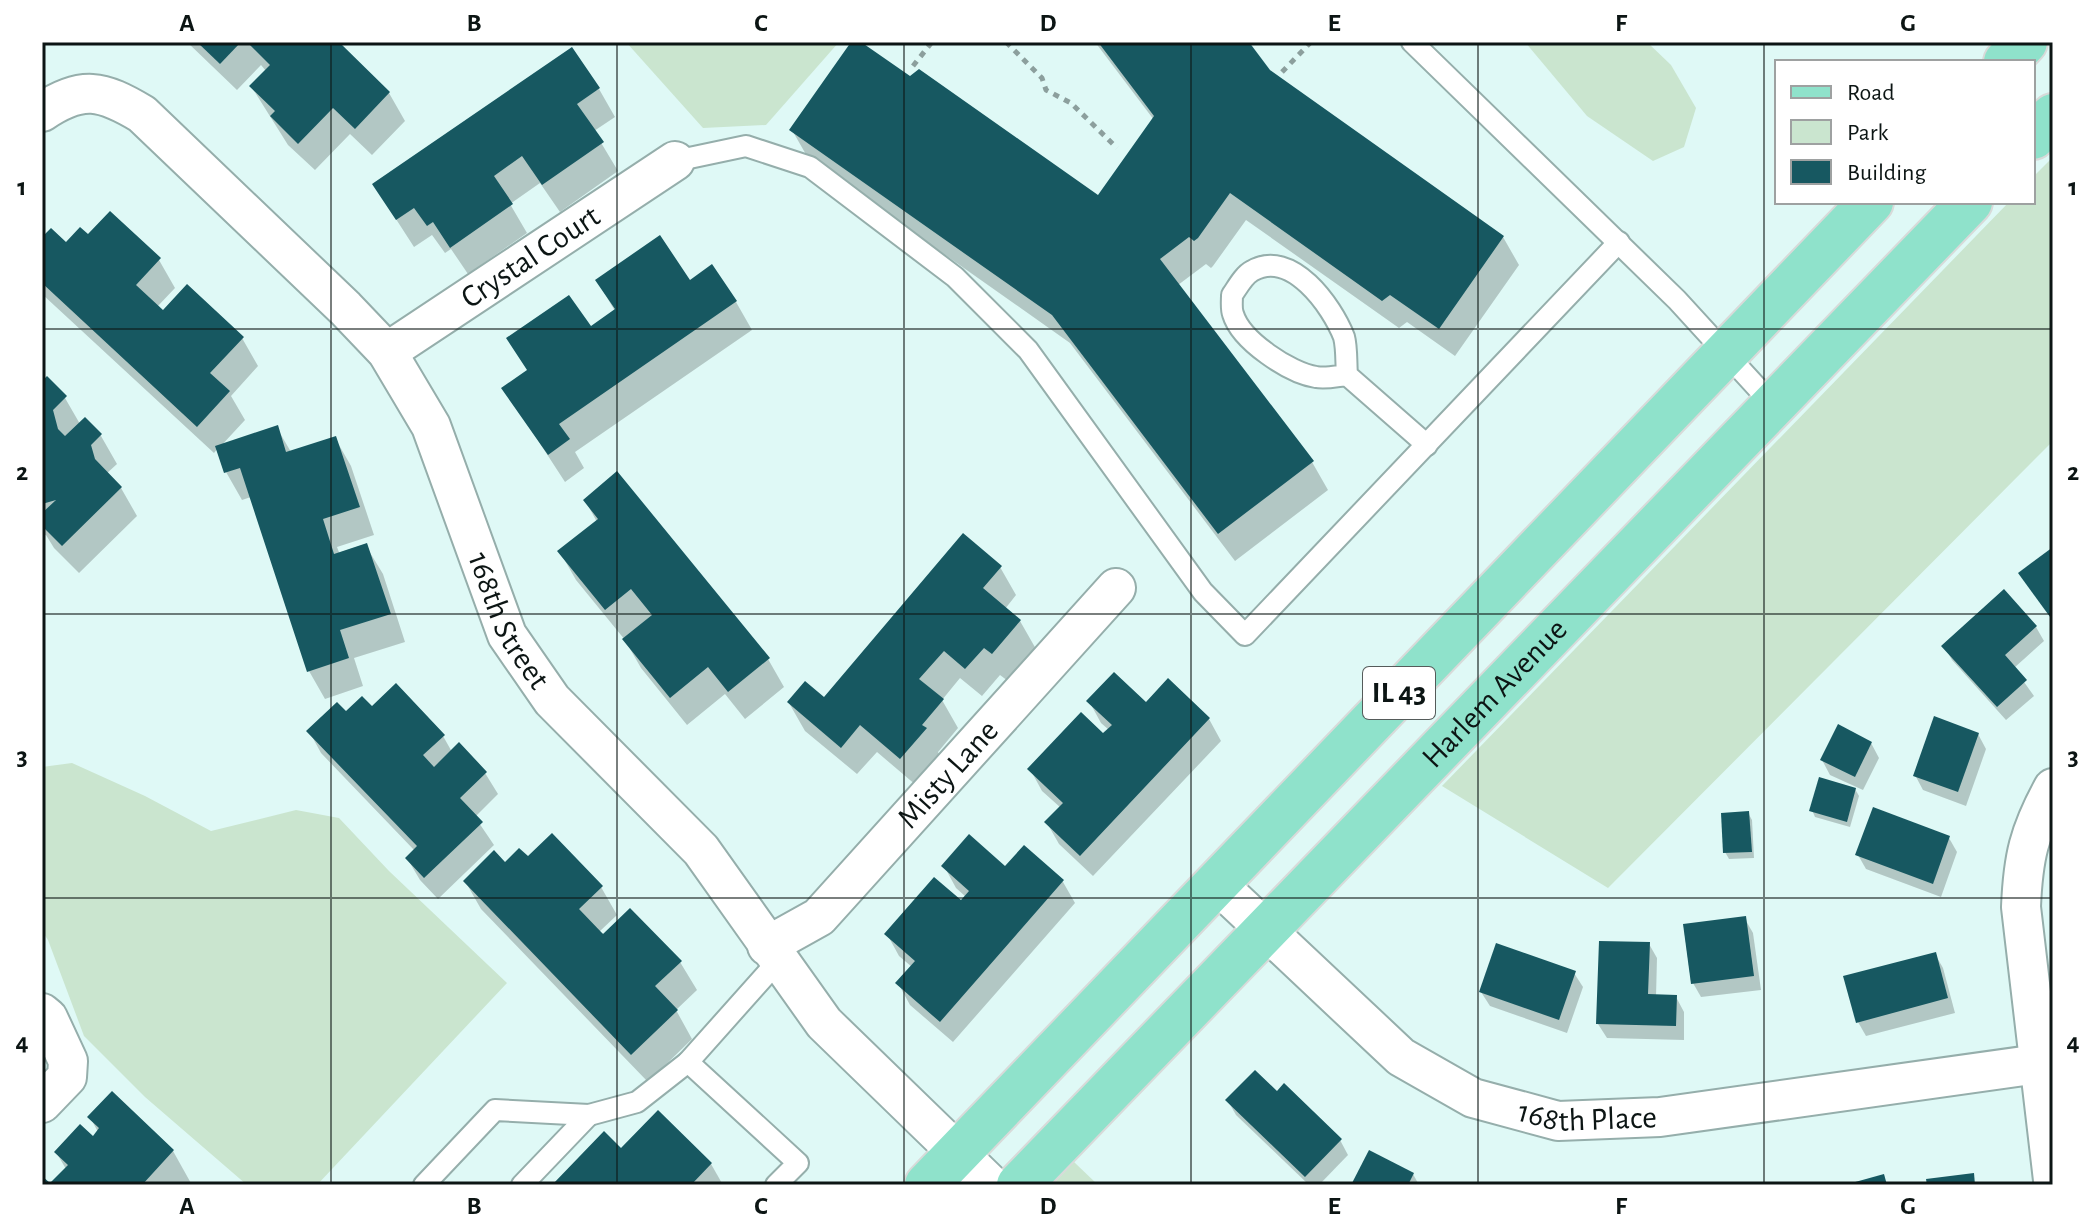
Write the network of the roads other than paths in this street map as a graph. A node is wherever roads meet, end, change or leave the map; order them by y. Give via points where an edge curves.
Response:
1 (1412, 42) edge
2 (2025, 42) edge
3 (2008, 60) edge
4 (42, 112) edge
5 (2053, 116) edge
6 (2035, 135) edge
7 (675, 161) joint
8 (1869, 204) edge
9 (1968, 204) edge
10 (1619, 242) junction
11 (387, 352) junction
12 (1726, 353) junction
13 (1347, 375) junction
14 (1773, 405) junction
15 (1427, 445) junction
16 (1116, 588) dead end
17 (2053, 788) edge
18 (1216, 883) junction
19 (1266, 932) junction
20 (773, 953) junction
21 (42, 1013) edge
22 (688, 1062) junction
23 (2038, 1064) junction
24 (42, 1103) edge
25 (589, 1115) junction
26 (957, 1154) junction
27 (2053, 1180) edge
28 (424, 1185) edge
29 (522, 1185) edge
30 (776, 1185) edge
31 (927, 1185) edge
32 (991, 1185) edge
33 (1019, 1185) edge

1 - 10 lane
2 - 3 main road
4 - 11 street, 168th Street via 79,93 99,93 142,114
5 - 6 main road
7 - 11 street, Crystal Court
7 - 15 lane via 746,146 810,167 955,277 1028,350 1203,592 1245,635
8 - 12 main road, IL 43
9 - 14 main road, Harlem Avenue / IL 43
10 - 12 lane
10 - 15 lane
11 - 20 street, 168th Street via 431,426 507,635 552,700 701,850
12 - 14 lane
12 - 18 main road, IL 43
13 - 13 lane via 1317,377 1292,369 1242,330 1233,314 1232,295 1251,271 1289,268 1318,292 1344,339
13 - 15 lane
14 - 19 main road, Harlem Avenue / IL 43
16 - 20 street, Misty Lane via 819,917
17 - 23 street via 2033,823 2022,872
18 - 19 street, 168th Place
18 - 26 main road, IL 43
19 - 23 street, 168th Place via 1401,1057 1473,1098 1558,1121 1660,1117
19 - 33 main road, Harlem Avenue / IL 43
20 - 22 lane
20 - 26 street, 168th Street via 824,1023
21 - 24 street via 68,1061 67,1077
22 - 25 lane via 637,1102
22 - 30 lane via 798,1163
23 - 27 street
25 - 28 lane via 495,1110
25 - 29 lane
26 - 31 main road, IL 43
26 - 32 street, 168th Street

